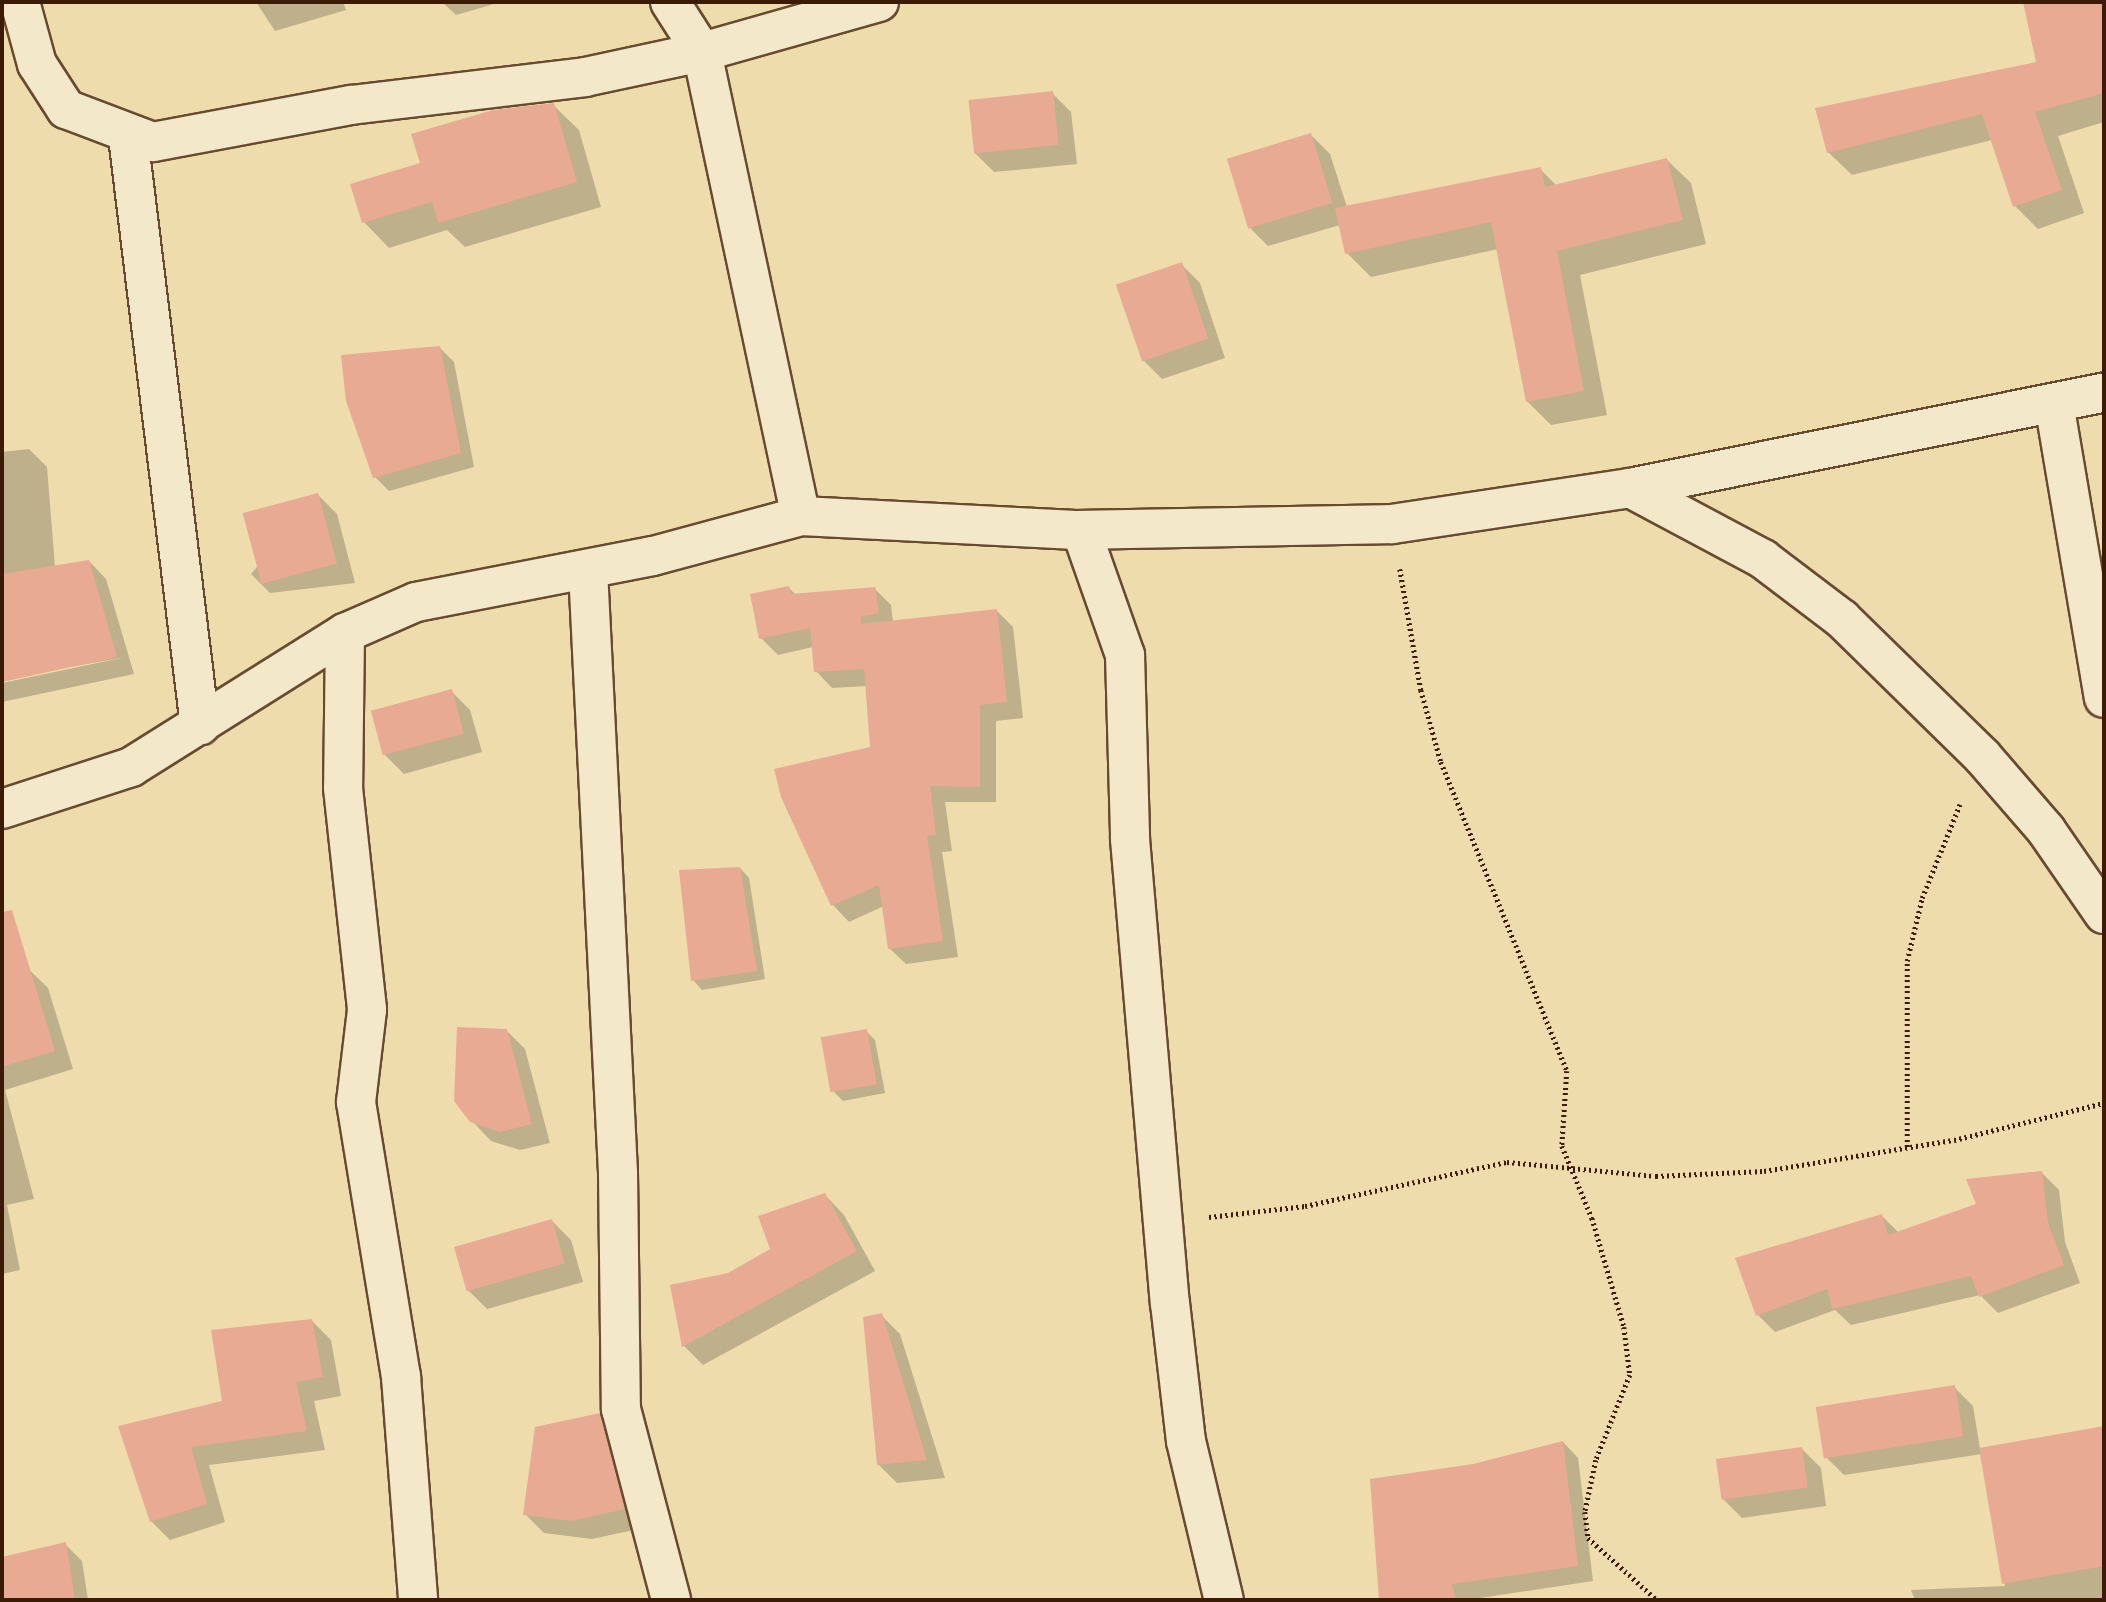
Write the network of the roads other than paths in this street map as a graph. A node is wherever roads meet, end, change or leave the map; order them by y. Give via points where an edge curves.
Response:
1 (20, 2) edge
2 (670, 2) edge
3 (879, 2) edge
4 (702, 52) junction
5 (128, 136) junction
6 (2104, 392) edge
7 (2054, 403) junction
8 (1630, 488) junction
9 (801, 516) junction
10 (1081, 530) junction
11 (588, 569) junction
12 (345, 633) junction
13 (2104, 698) edge
14 (200, 726) junction
15 (2, 809) edge
16 (2104, 914) edge
17 (418, 1600) edge
18 (671, 1600) edge
19 (1224, 1600) edge

1 - 5 street via 37,64 66,109
2 - 4 street
3 - 4 street
4 - 5 street via 585,77 351,105 201,138 153,142
4 - 9 street
5 - 14 street
6 - 7 street
7 - 8 street
7 - 13 street
8 - 10 street via 1392,524
8 - 16 street via 1773,566 1842,619 1982,756 2046,830
9 - 10 street
9 - 11 street
10 - 19 street via 1125,655 1130,839 1186,1441
11 - 12 street via 416,602
11 - 18 street via 618,1173 621,1409
12 - 14 street
12 - 17 street via 343,788 367,1010 356,1102 401,1377
14 - 15 street via 131,767

